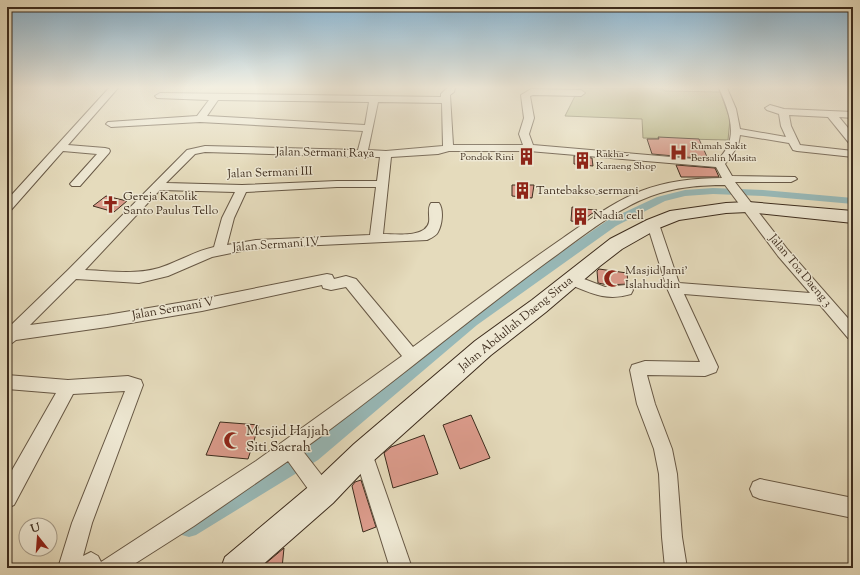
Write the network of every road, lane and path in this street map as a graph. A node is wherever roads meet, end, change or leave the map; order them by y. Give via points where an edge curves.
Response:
1 (90, 115) edge
2 (203, 115) edge
3 (371, 115) edge
4 (447, 115) edge
5 (529, 115) edge
6 (733, 115) edge
7 (784, 115) edge
8 (832, 115) edge
9 (200, 119) junction
10 (111, 124) dead end
11 (369, 128) junction
12 (735, 131) junction
13 (853, 141) edge
14 (796, 147) junction
15 (60, 148) junction
16 (448, 148) junction
17 (529, 148) junction
18 (362, 154) junction
19 (386, 154) junction
20 (853, 154) edge
21 (720, 164) junction
22 (791, 179) dead end
23 (730, 183) junction
24 (76, 184) dead end
25 (383, 184) junction
26 (158, 186) junction
27 (242, 189) junction
28 (747, 205) junction
29 (7, 206) edge
30 (435, 206) dead end
31 (853, 217) edge
32 (653, 224) junction
33 (376, 240) junction
34 (220, 250) junction
35 (73, 274) junction
36 (571, 279) junction
37 (674, 288) junction
38 (626, 290) dead end
39 (824, 300) junction
40 (853, 334) edge
41 (10, 336) edge
42 (412, 357) junction
43 (7, 382) edge
44 (68, 387) junction
45 (294, 453) junction
46 (363, 453) junction
47 (320, 489) junction
48 (760, 489) dead end
49 (7, 498) edge
50 (853, 508) edge
51 (94, 566) edge
52 (69, 568) edge
53 (236, 568) edge
54 (401, 568) edge
55 (676, 568) edge

1 - 15 street
2 - 9 street
3 - 11 street
4 - 16 street
5 - 17 street via 530,119 524,134
6 - 12 street
7 - 14 street via 786,126
8 - 13 street
9 - 10 street
9 - 11 street
11 - 18 street
12 - 14 street
12 - 21 street via 732,147
14 - 20 street
15 - 24 street via 105,151
15 - 29 street
16 - 17 street, Jalan Sermani Raya
16 - 19 street, Jalan Sermani Raya via 438,151
17 - 21 street, Jalan Sermani Raya
18 - 19 street, Jalan Sermani Raya
18 - 26 street, Jalan Sermani Raya via 200,150 189,154
19 - 25 street
21 - 23 street, Jalan Toa Daeng 3
22 - 23 street
23 - 28 street, Jalan Toa Daeng 3
23 - 42 street via 686,183 635,198 553,251 471,310
25 - 27 street, Jalan Sermani III
25 - 33 street
26 - 27 street, Jalan Sermani III
26 - 35 street, Jalan Sermani Raya
27 - 34 street via 233,206
28 - 31 main road, Jalan Abdullah Daeng Sirua
28 - 32 main road, Jalan Abdullah Daeng Sirua via 688,213
28 - 39 street, Jalan Toa Daeng 3 via 783,253
30 - 33 street, Jalan Sermani IV via 435,222 430,234
32 - 36 main road, Jalan Abdullah Daeng Sirua via 616,244
32 - 37 street
33 - 34 street, Jalan Sermani IV via 277,242
34 - 35 street, Jalan Sermani IV via 163,272 139,278
35 - 41 street, Jalan Sermani Raya
36 - 38 street via 604,292
36 - 46 main road, Jalan Abdullah Daeng Sirua via 483,348
37 - 39 street
37 - 55 street via 710,368 638,370 646,404 663,449 668,474
39 - 40 street, Jalan Toa Daeng 3
41 - 42 street, Jalan Sermani V via 202,305 327,279 328,284 333,285 348,281 351,283
42 - 45 street
43 - 44 street
44 - 49 street
44 - 52 street via 128,383 135,385 82,524
45 - 47 street
45 - 51 street
46 - 47 main road, Jalan Abdullah Daeng Sirua
46 - 54 street
47 - 53 main road, Jalan Abdullah Daeng Sirua
48 - 50 street

